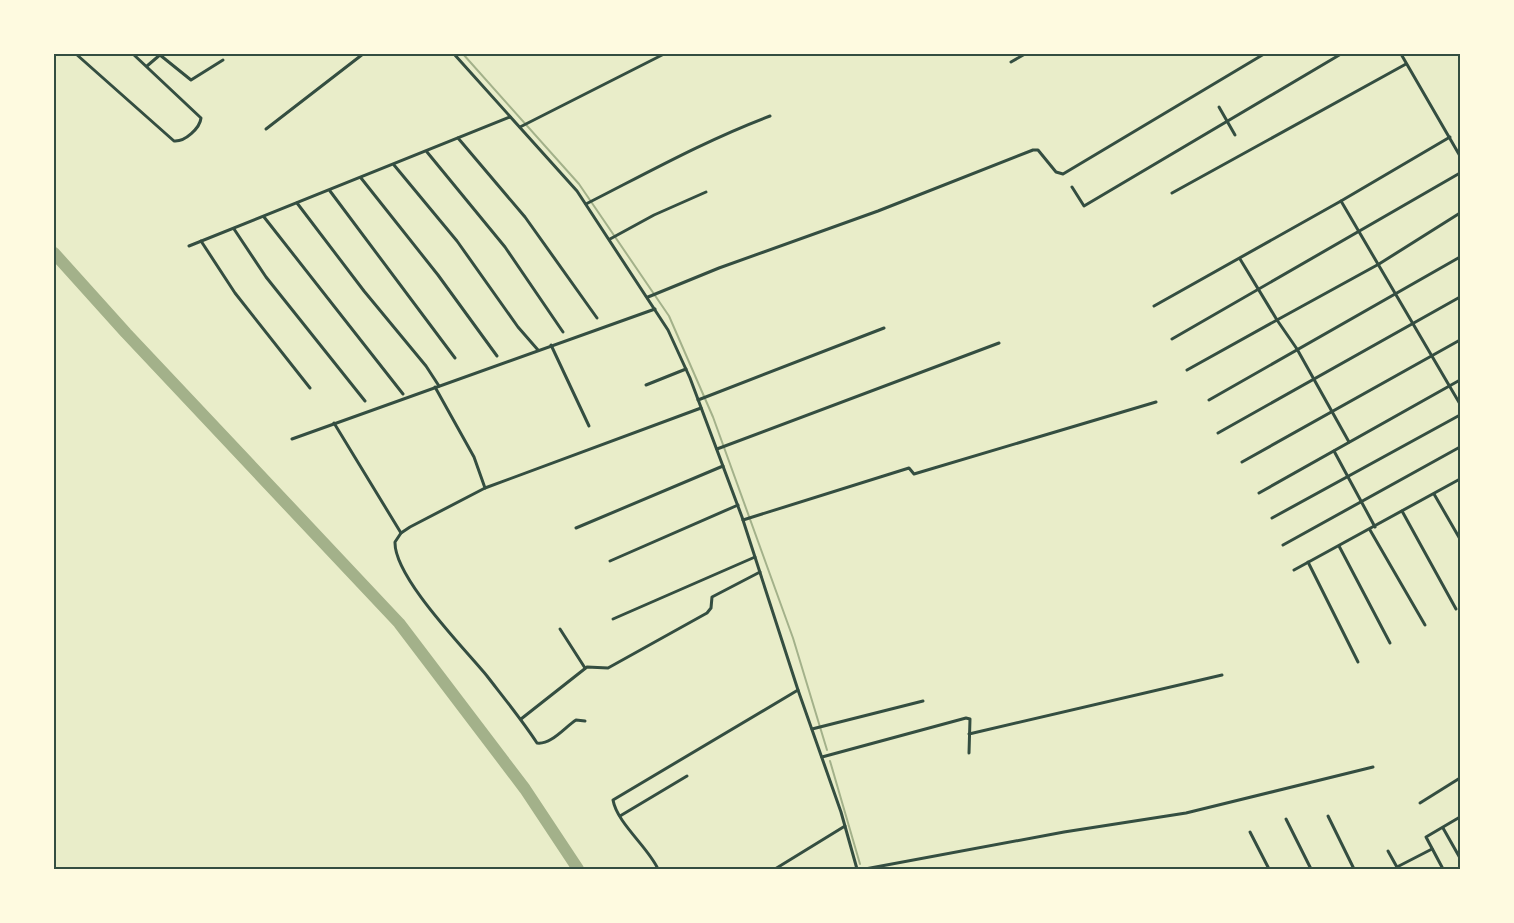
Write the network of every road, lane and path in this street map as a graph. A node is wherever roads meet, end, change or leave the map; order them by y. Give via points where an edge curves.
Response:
1 (76, 54) edge
2 (133, 54) edge
3 (161, 54) edge
4 (363, 54) edge
5 (462, 54) edge
6 (664, 54) edge
7 (1025, 54) edge
8 (1264, 54) edge
9 (1341, 54) edge
10 (1401, 54) edge
11 (456, 55) edge
12 (223, 60) dead end
13 (1012, 62) dead end
14 (1406, 64) junction
15 (146, 66) junction
16 (1219, 108) dead end
17 (770, 116) dead end
18 (510, 118) junction
19 (1228, 121) junction
20 (520, 127) junction
21 (266, 129) dead end
22 (1235, 135) dead end
23 (1450, 137) junction
24 (458, 138) junction
25 (427, 152) junction
26 (1460, 156) edge
27 (394, 165) junction
28 (1460, 173) edge
29 (361, 178) junction
30 (1072, 187) dead end
31 (330, 191) junction
32 (706, 192) dead end
33 (1172, 193) dead end
34 (1341, 201) junction
35 (297, 203) junction
36 (586, 204) junction
37 (1460, 213) edge
38 (264, 217) junction
39 (234, 229) junction
40 (1359, 231) junction
41 (610, 239) junction
42 (201, 241) junction
43 (189, 246) dead end
44 (1460, 257) edge
45 (1240, 259) junction
46 (1379, 264) junction
47 (1258, 290) junction
48 (1396, 294) junction
49 (648, 297) junction
50 (1460, 297) edge
51 (1154, 306) dead end
52 (655, 309) junction
53 (597, 318) dead end
54 (1277, 320) junction
55 (1413, 325) junction
56 (884, 328) dead end
57 (564, 332) dead end
58 (1172, 339) dead end
59 (1460, 340) edge
60 (999, 343) dead end
61 (551, 345) junction
62 (1297, 349) junction
63 (538, 350) junction
64 (497, 356) dead end
65 (1432, 356) junction
66 (455, 358) dead end
67 (686, 369) junction
68 (1188, 370) dead end
69 (1460, 380) edge
70 (1314, 381) junction
71 (646, 385) dead end
72 (437, 386) junction
73 (1450, 386) junction
74 (310, 388) dead end
75 (402, 394) dead end
76 (698, 400) junction
77 (1209, 400) dead end
78 (365, 401) dead end
79 (1156, 402) dead end
80 (1460, 404) edge
81 (701, 408) junction
82 (1332, 412) junction
83 (1460, 414) edge
84 (334, 423) junction
85 (589, 426) dead end
86 (1218, 433) dead end
87 (292, 439) dead end
88 (1349, 442) junction
89 (1460, 447) edge
90 (717, 449) junction
91 (1334, 451) junction
92 (1242, 462) dead end
93 (723, 466) junction
94 (1348, 476) junction
95 (1460, 479) edge
96 (486, 488) junction
97 (1259, 492) dead end
98 (1434, 494) junction
99 (1361, 502) junction
100 (738, 505) junction
101 (1402, 511) junction
102 (1272, 518) dead end
103 (743, 520) junction
104 (1375, 527) junction
105 (576, 528) dead end
106 (1370, 530) junction
107 (401, 533) junction
108 (1460, 539) edge
109 (1283, 545) dead end
110 (1340, 546) junction
111 (755, 557) junction
112 (610, 561) dead end
113 (1308, 562) junction
114 (1294, 570) dead end
115 (760, 572) junction
116 (1456, 609) dead end
117 (613, 619) dead end
118 (1425, 625) dead end
119 (560, 629) dead end
120 (1390, 643) dead end
121 (1358, 662) dead end
122 (585, 668) junction
123 (1222, 676) dead end
124 (798, 690) junction
125 (923, 700) dead end
126 (522, 719) junction
127 (585, 721) dead end
128 (812, 730) junction
129 (969, 734) junction
130 (969, 753) dead end
131 (822, 757) junction
132 (1373, 767) dead end
133 (687, 776) dead end
134 (1460, 778) edge
135 (1420, 803) dead end
136 (620, 816) junction
137 (1328, 816) dead end
138 (1460, 818) edge
139 (1286, 819) dead end
140 (845, 826) junction
141 (1443, 828) junction
142 (1250, 832) dead end
143 (1432, 850) junction
144 (1388, 851) dead end
145 (1460, 858) edge
146 (1397, 868) edge
147 (658, 869) edge
148 (775, 869) edge
149 (857, 869) edge
150 (865, 869) edge
151 (1269, 869) edge
152 (1311, 869) edge
153 (1354, 869) edge
154 (1443, 869) edge

1 - 15 street via 174,141 181,140 200,124 202,118
2 - 15 street
3 - 12 street via 191,80
3 - 15 street
4 - 21 street
5 - 11 street
6 - 20 street
7 - 13 street
8 - 49 street via 1063,174 1056,172 1038,150 1033,150
9 - 19 street
10 - 14 street
11 - 18 street
14 - 23 street
14 - 33 street
16 - 19 street
17 - 36 street via 686,152
18 - 20 street
18 - 24 street
19 - 22 street
19 - 30 street via 1084,206
20 - 36 street
23 - 26 street
23 - 34 street
24 - 25 street
24 - 53 street via 524,217
25 - 27 street
25 - 57 street via 505,246
27 - 29 street
27 - 63 street via 457,241
28 - 40 street
29 - 31 street
29 - 64 street
31 - 35 street
31 - 66 street
32 - 41 street via 654,214
34 - 40 street
34 - 45 street
35 - 38 street
35 - 72 street via 426,366
36 - 41 street
37 - 46 street
38 - 39 street
38 - 75 street
39 - 42 street
39 - 78 street via 266,277
40 - 46 street
40 - 47 street
41 - 49 street
42 - 43 street
42 - 74 street via 235,292
44 - 48 street
45 - 47 street
45 - 51 street
46 - 48 street
46 - 54 street
47 - 54 street
47 - 58 street
48 - 55 street
48 - 62 street
49 - 52 street
50 - 55 street
52 - 61 street
52 - 67 street
54 - 62 street
54 - 68 street
55 - 65 street
55 - 70 street
56 - 76 street
59 - 65 street
60 - 90 street
61 - 63 street
61 - 85 street
62 - 70 street
62 - 77 street
63 - 72 street
65 - 73 street
65 - 82 street
67 - 71 street
67 - 76 street
69 - 73 street
70 - 82 street
70 - 86 street
72 - 84 street
72 - 96 street via 474,457
73 - 80 street
73 - 88 street
76 - 81 street
79 - 103 street via 914,474 910,468
81 - 90 street
81 - 96 street
82 - 88 street
82 - 92 street
83 - 94 street
84 - 87 street
84 - 107 street
88 - 91 street
89 - 99 street
90 - 93 street
91 - 94 street
91 - 97 street
93 - 100 street
93 - 105 street
94 - 99 street
94 - 102 street
95 - 98 street
96 - 107 street
98 - 101 street
98 - 108 street
99 - 104 street
99 - 109 street
100 - 103 street
100 - 112 street
101 - 104 street
101 - 116 street
103 - 111 street
104 - 106 street
106 - 110 street
106 - 118 street
107 - 126 street via 395,542 395,553 417,592
110 - 113 street
110 - 120 street
111 - 115 street
111 - 117 street
113 - 114 street
113 - 121 street
115 - 122 street via 712,597 707,613 608,668
115 - 124 street
119 - 122 street
122 - 126 street
123 - 129 street
124 - 128 street
124 - 136 street via 613,800
125 - 128 street
126 - 127 street via 540,744 576,720
128 - 131 street
129 - 130 street
129 - 131 street via 970,719 966,718
131 - 140 street
132 - 150 street via 1186,813
133 - 136 street
134 - 135 street
136 - 147 street
137 - 153 street
138 - 141 street
139 - 152 street
140 - 148 street
140 - 149 street
141 - 143 street via 1426,837
141 - 145 street
142 - 151 street
143 - 146 street
143 - 154 street
144 - 146 street

